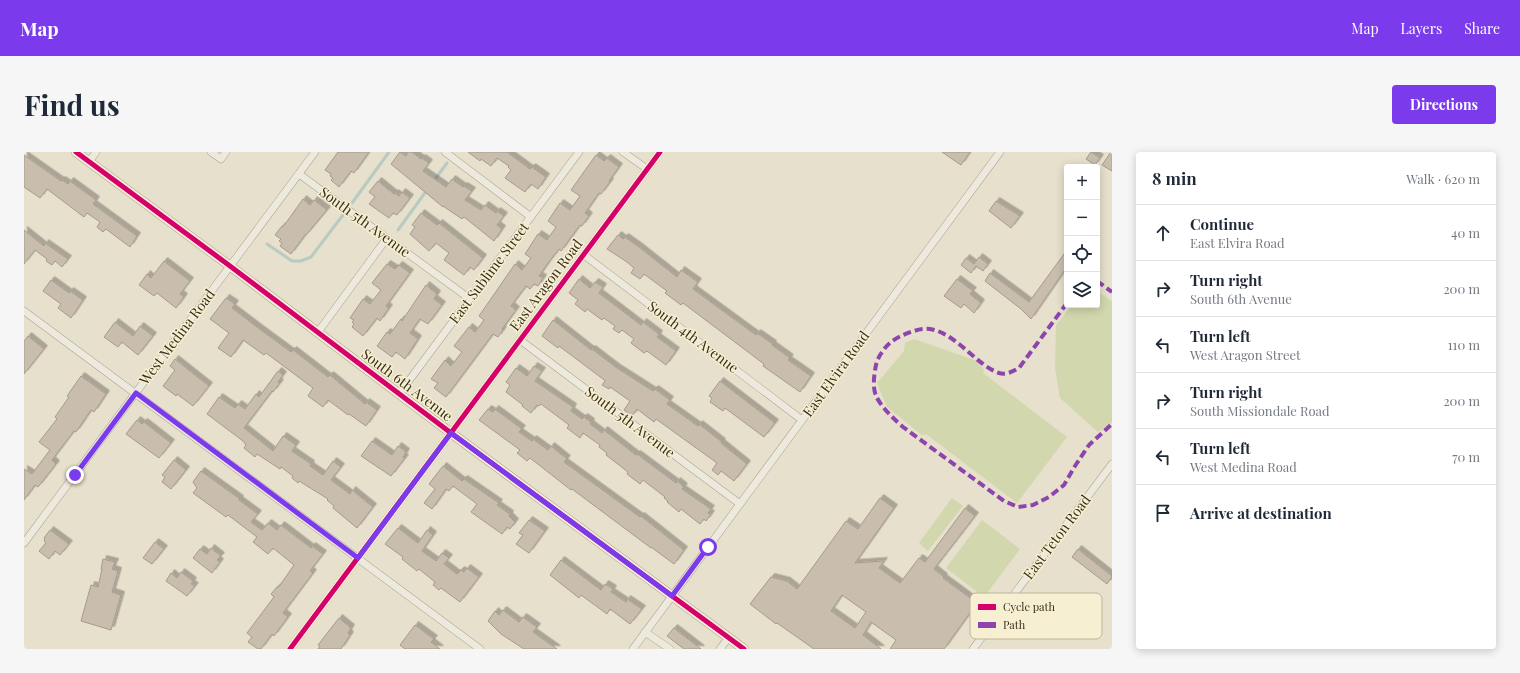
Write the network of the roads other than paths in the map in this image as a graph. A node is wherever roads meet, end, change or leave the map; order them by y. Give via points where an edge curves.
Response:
1 (76, 152) edge
2 (96, 152) edge
3 (211, 152) edge
4 (226, 152) edge
5 (315, 152) edge
6 (445, 152) edge
7 (579, 152) edge
8 (623, 152) edge
9 (660, 152) edge
10 (1000, 152) edge
11 (89, 162) junction
12 (647, 169) junction
13 (299, 174) junction
14 (531, 217) junction
15 (387, 238) junction
16 (584, 255) junction
17 (230, 266) junction
18 (470, 299) junction
19 (24, 312) edge
20 (318, 332) junction
21 (520, 340) junction
22 (136, 393) junction
23 (399, 394) junction
24 (802, 420) junction
25 (451, 433) junction
26 (1112, 464) edge
27 (740, 504) junction
28 (24, 543) edge
29 (358, 558) junction
30 (1015, 593) edge
31 (672, 596) junction
32 (645, 632) junction
33 (729, 637) junction
34 (981, 639) edge
35 (290, 649) edge
36 (480, 649) edge
37 (632, 649) edge
38 (670, 649) edge
39 (720, 649) edge
40 (744, 649) edge
41 (973, 649) edge

1 - 11 street, South 6th Avenue
2 - 11 street
3 - 4 street via 221,159
5 - 13 street, West Medina Road
6 - 14 street
7 - 14 street, East Sublime Street
8 - 12 street
9 - 12 street, East Aragon Road
10 - 24 street, East Elvira Road
11 - 17 street, South 6th Avenue
12 - 16 street, East Aragon Road
13 - 15 street, South 5th Avenue
13 - 17 street, West Medina Road
14 - 18 street, East Sublime Street
15 - 18 street, South 5th Avenue
15 - 20 street
16 - 21 street, East Aragon Road
16 - 24 street, South 4th Avenue
17 - 20 street, South 6th Avenue
17 - 22 street, West Medina Road
18 - 23 street, East Sublime Street
19 - 22 street
20 - 23 street, South 6th Avenue
21 - 25 street, East Aragon Road
21 - 27 street, South 5th Avenue
22 - 28 street, West Medina Road
22 - 29 street
23 - 25 street, South 6th Avenue
24 - 27 street, East Elvira Road
25 - 29 street, East Aragon Road
25 - 31 street, South 6th Avenue
26 - 30 street, East Teton Road
27 - 31 street, East Elvira Road
29 - 35 street, East Aragon Road
29 - 36 street
31 - 32 street, East Elvira Road
31 - 33 street, South 6th Avenue
32 - 37 street, East Elvira Road
32 - 38 street
33 - 39 street
33 - 40 street, South 6th Avenue
34 - 41 street, East Teton Road

